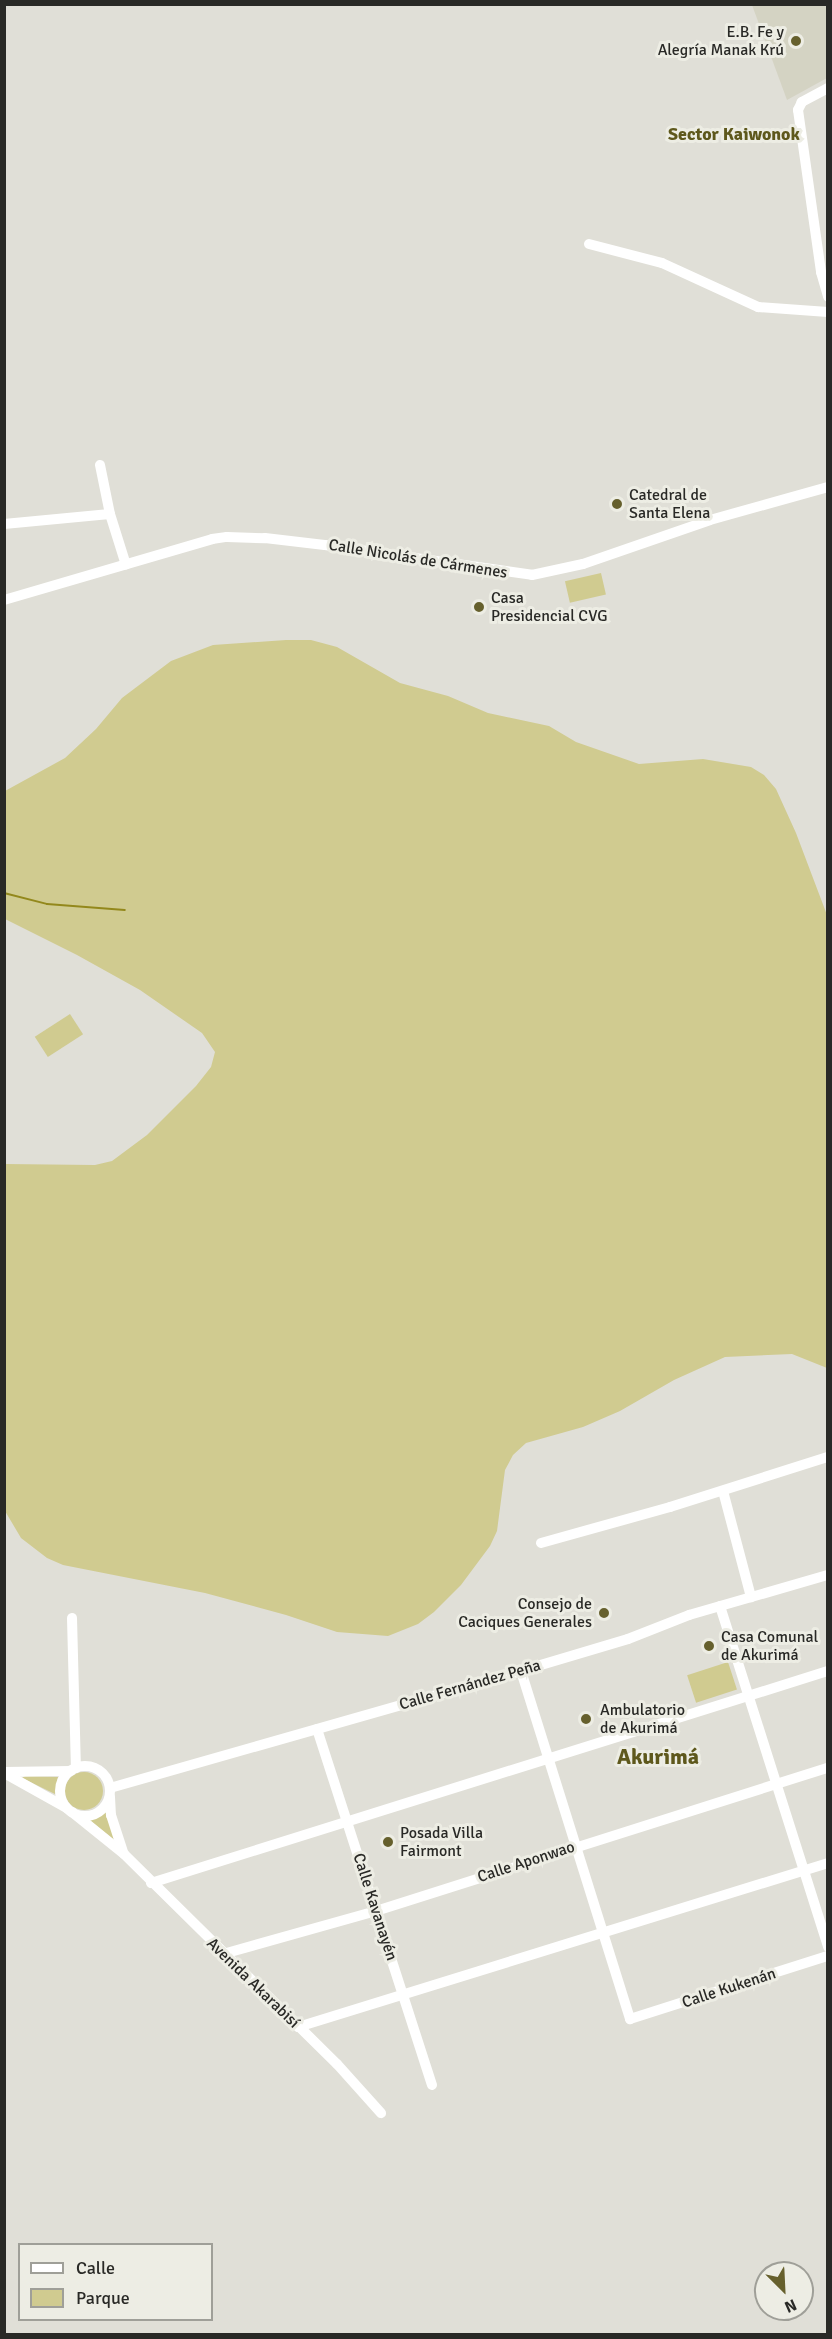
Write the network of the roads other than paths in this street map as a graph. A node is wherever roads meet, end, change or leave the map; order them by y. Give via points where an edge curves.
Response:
1 (828, 88) edge
2 (589, 244) dead end
3 (828, 297) edge
4 (828, 312) edge
5 (100, 465) dead end
6 (828, 487) edge
7 (110, 514) junction
8 (4, 524) edge
9 (126, 565) junction
10 (4, 600) edge
11 (828, 1458) edge
12 (723, 1491) junction
13 (541, 1543) dead end
14 (828, 1575) edge
15 (751, 1597) junction
16 (720, 1605) junction
17 (72, 1618) dead end
18 (521, 1671) junction
19 (828, 1671) edge
20 (748, 1695) junction
21 (317, 1729) junction
22 (548, 1758) junction
23 (828, 1768) edge
24 (73, 1770) junction
25 (4, 1772) edge
26 (776, 1785) junction
27 (110, 1792) junction
28 (70, 1810) junction
29 (347, 1823) junction
30 (575, 1846) junction
31 (124, 1854) junction
32 (828, 1863) edge
33 (803, 1870) junction
34 (151, 1883) junction
35 (376, 1911) junction
36 (603, 1932) junction
37 (828, 1947) edge
38 (223, 1954) junction
39 (828, 1956) edge
40 (403, 1994) junction
41 (298, 2027) junction
42 (432, 2085) dead end
43 (381, 2113) dead end

1 - 3 street via 798,106 821,272
2 - 4 street via 662,263 758,307
5 - 7 street
6 - 9 street, Calle Nicolás de Cármenes via 710,520 583,564 532,575 265,538 212,539
7 - 8 street
7 - 9 street
9 - 10 street, Calle Nicolás de Cármenes
11 - 12 street
12 - 13 street
12 - 15 street
14 - 15 street, Calle Fernández Peña
15 - 16 street, Calle Fernández Peña
16 - 18 street, Calle Fernández Peña via 628,1639
16 - 20 street
17 - 24 street
18 - 21 street, Calle Fernández Peña
18 - 22 street
19 - 20 street
20 - 22 street
20 - 26 street
21 - 27 street, Calle Fernández Peña
21 - 29 street, Calle Kavanayén
22 - 29 street
22 - 30 street
23 - 26 street, Calle Aponwao
24 - 25 street, Avenida Akarabisí
24 - 27 street via 88,1766 99,1770 107,1779
24 - 28 street via 63,1780 60,1792
25 - 28 street, Avenida Akarabisí
26 - 30 street, Calle Aponwao
26 - 33 street
27 - 28 street via 105,1807 95,1814 83,1816
27 - 31 street, Avenida Akarabisí via 111,1815
28 - 31 street, Avenida Akarabisí
29 - 34 street
29 - 35 street, Calle Kavanayén
30 - 35 street, Calle Aponwao
30 - 36 street
31 - 34 street, Avenida Akarabisí
32 - 33 street
33 - 36 street
33 - 37 street
34 - 38 street, Avenida Akarabisí
35 - 38 street, Calle Aponwao
35 - 40 street, Calle Kavanayén
36 - 39 street, Calle Kukenán via 630,2019
36 - 40 street
38 - 41 street, Avenida Akarabisí
40 - 41 street
40 - 42 street, Calle Kavanayén
41 - 43 street, Avenida Akarabisí

